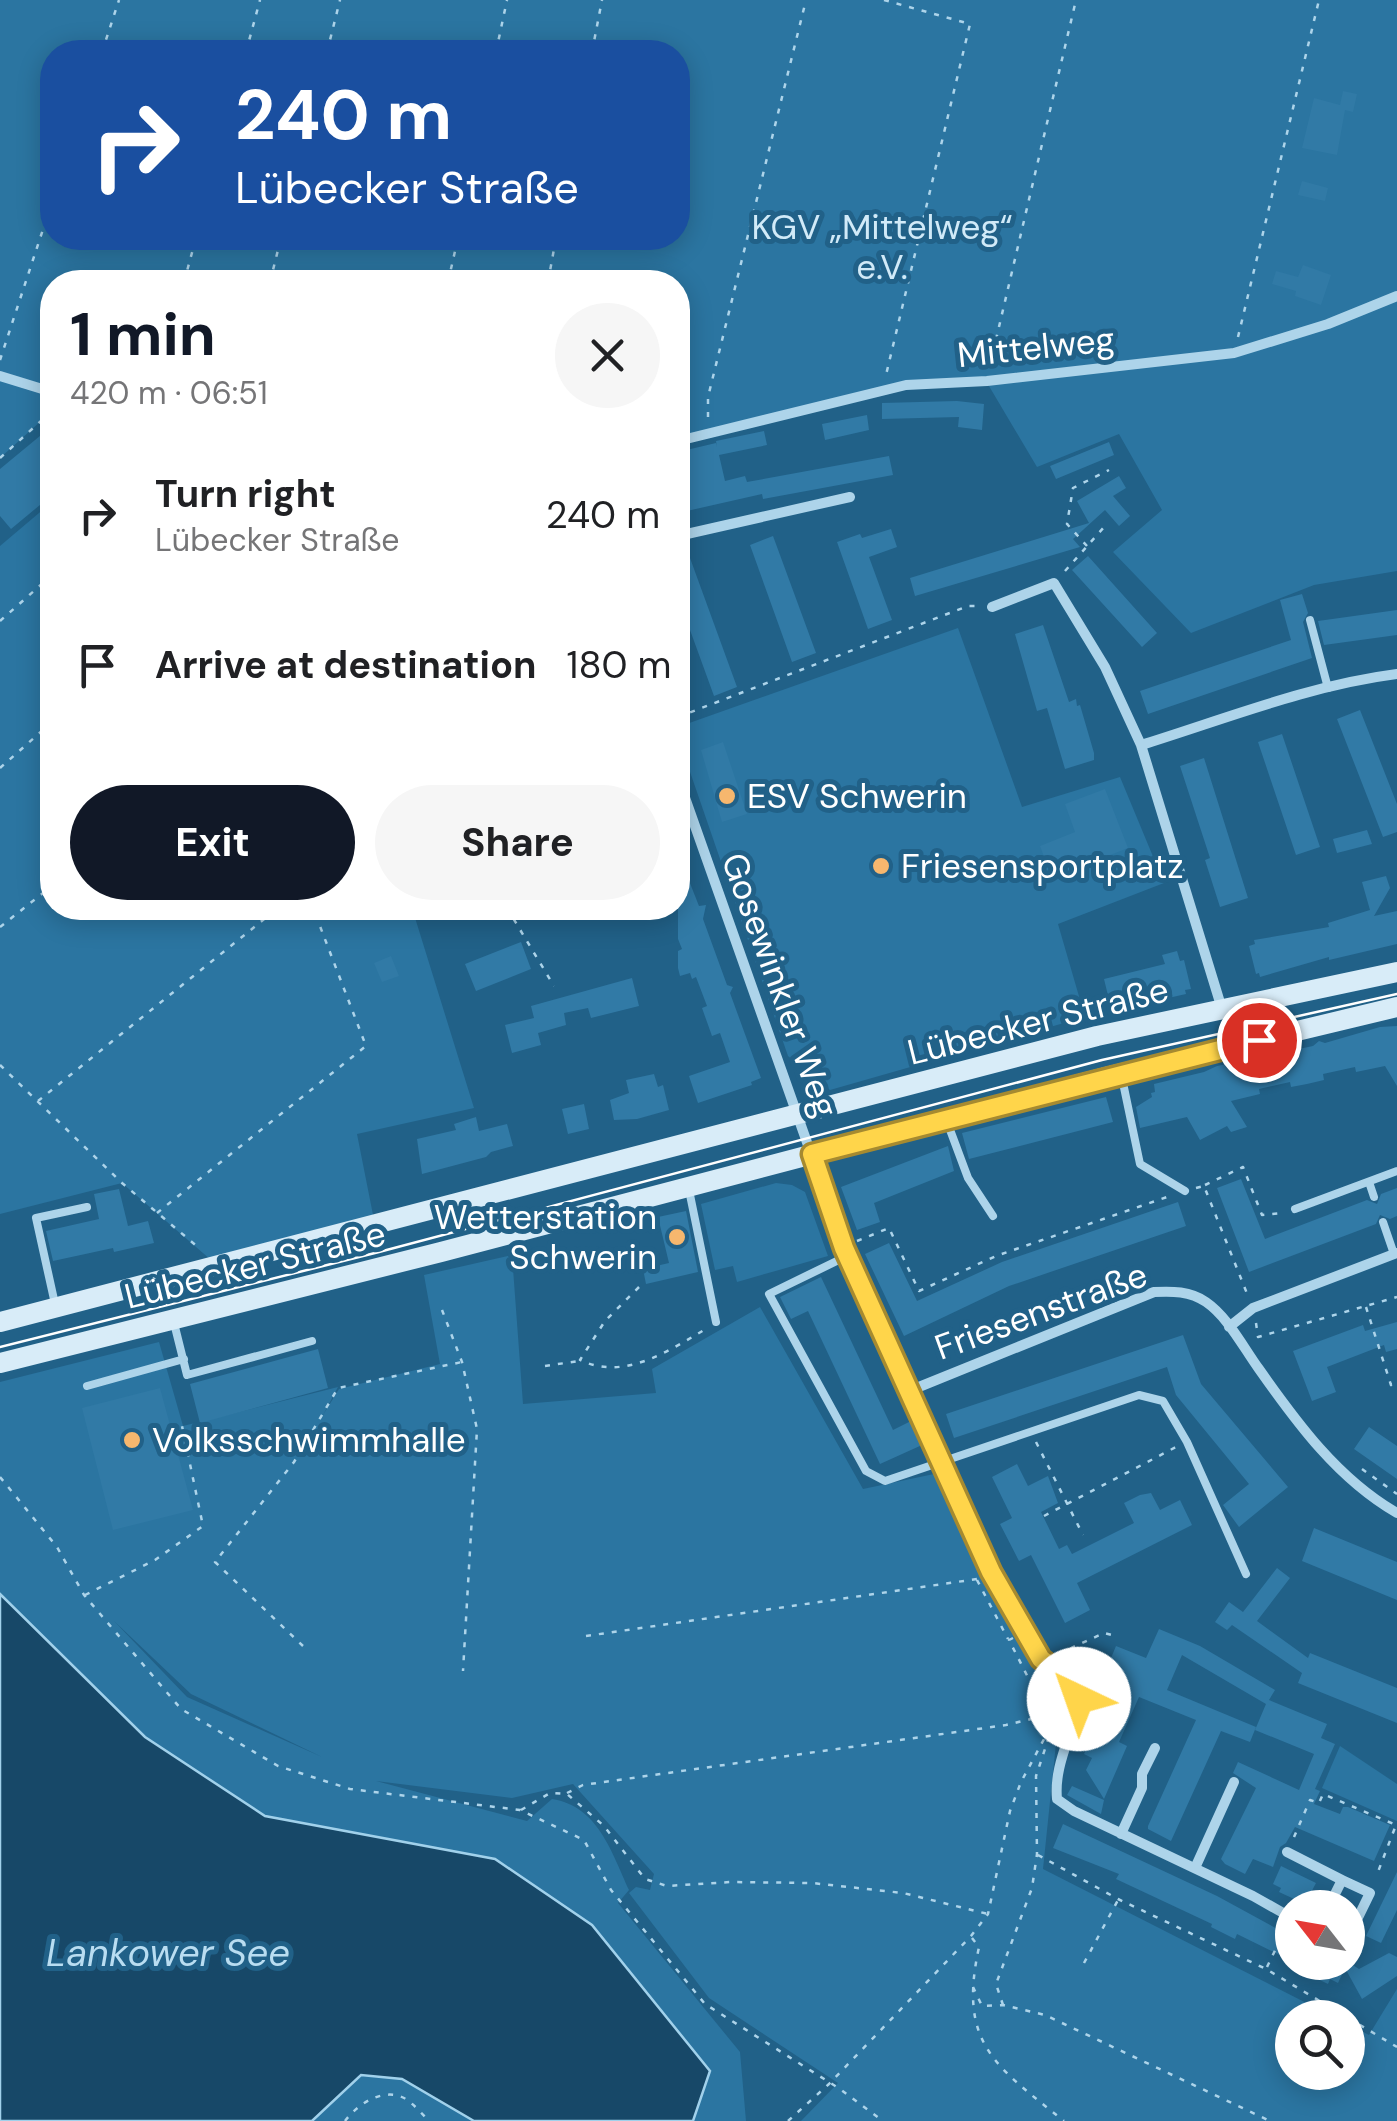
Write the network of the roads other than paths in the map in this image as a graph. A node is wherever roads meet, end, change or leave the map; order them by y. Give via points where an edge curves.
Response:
1 (1397, 296) edge
2 (0, 376) edge
3 (40, 388) edge
4 (690, 438) edge
5 (850, 497) dead end
6 (690, 533) edge
7 (992, 607) road end
8 (1310, 620) dead end
9 (1397, 674) edge
10 (1328, 688) junction
11 (1141, 745) junction
12 (690, 812) edge
13 (1397, 972) edge
14 (1397, 1007) edge
15 (1222, 1010) junction
16 (1121, 1073) junction
17 (798, 1115) junction
18 (946, 1119) junction
19 (812, 1154) junction
20 (1397, 1171) edge
21 (1369, 1182) junction
22 (688, 1185) junction
23 (1185, 1191) road end
24 (1374, 1197) dead end
25 (87, 1206) dead end
26 (1294, 1209) road end
27 (993, 1216) dead end
28 (1383, 1222) dead end
29 (1396, 1253) edge
30 (848, 1256) junction
31 (56, 1308) junction
32 (173, 1318) junction
33 (0, 1322) edge
34 (716, 1322) road end
35 (1229, 1326) junction
36 (312, 1341) dead end
37 (184, 1359) junction
38 (0, 1363) edge
39 (87, 1386) dead end
40 (909, 1391) junction
41 (940, 1463) junction
42 (1397, 1513) edge
43 (1246, 1574) dead end
44 (1156, 1748) dead end
45 (1234, 1782) dead end
46 (1120, 1834) junction
47 (1287, 1852) road end
48 (1195, 1868) junction
49 (1342, 1880) junction
50 (1337, 1890) edge
51 (1364, 1890) edge
52 (1275, 1909) edge

1 - 4 street, Mittelweg via 1234,354 906,385
2 - 3 street
5 - 6 street
7 - 11 street via 1054,583 1105,667
8 - 10 lane
9 - 10 street
10 - 11 street
11 - 15 street
12 - 17 street, Gosewinkler Weg
13 - 15 street, Lübecker Straße
14 - 16 street, Lübecker Straße
15 - 17 street, Lübecker Straße
16 - 18 street, Lübecker Straße
16 - 23 lane via 1140,1164
17 - 19 street, Gosewinkler Weg
17 - 31 street, Lübecker Straße
18 - 19 street, Lübecker Straße
18 - 27 lane via 968,1178
19 - 22 street, Lübecker Straße
19 - 30 street, Friesenstraße
20 - 21 lane
21 - 24 lane
21 - 26 lane
22 - 32 street, Lübecker Straße
22 - 34 lane
25 - 31 lane via 36,1218
28 - 29 lane
29 - 35 street via 1253,1308
30 - 40 street, Friesenstraße
30 - 41 lane via 768,1294 866,1471 885,1481
31 - 33 street, Lübecker Straße
32 - 37 lane
32 - 38 street, Lübecker Straße
35 - 40 street, Friesenstraße via 1206,1302 1181,1291 1154,1292
35 - 42 street, Friesenstraße via 1312,1439
36 - 37 lane via 187,1374
37 - 39 lane
40 - 41 street, Friesenstraße
41 - 43 lane via 1139,1396 1163,1401
41 - 46 street, Friesenstraße via 1024,1633 1041,1659 1078,1686 1056,1799
44 - 46 street
45 - 48 street
46 - 48 street
47 - 49 street
48 - 52 street
49 - 50 street
49 - 51 street

